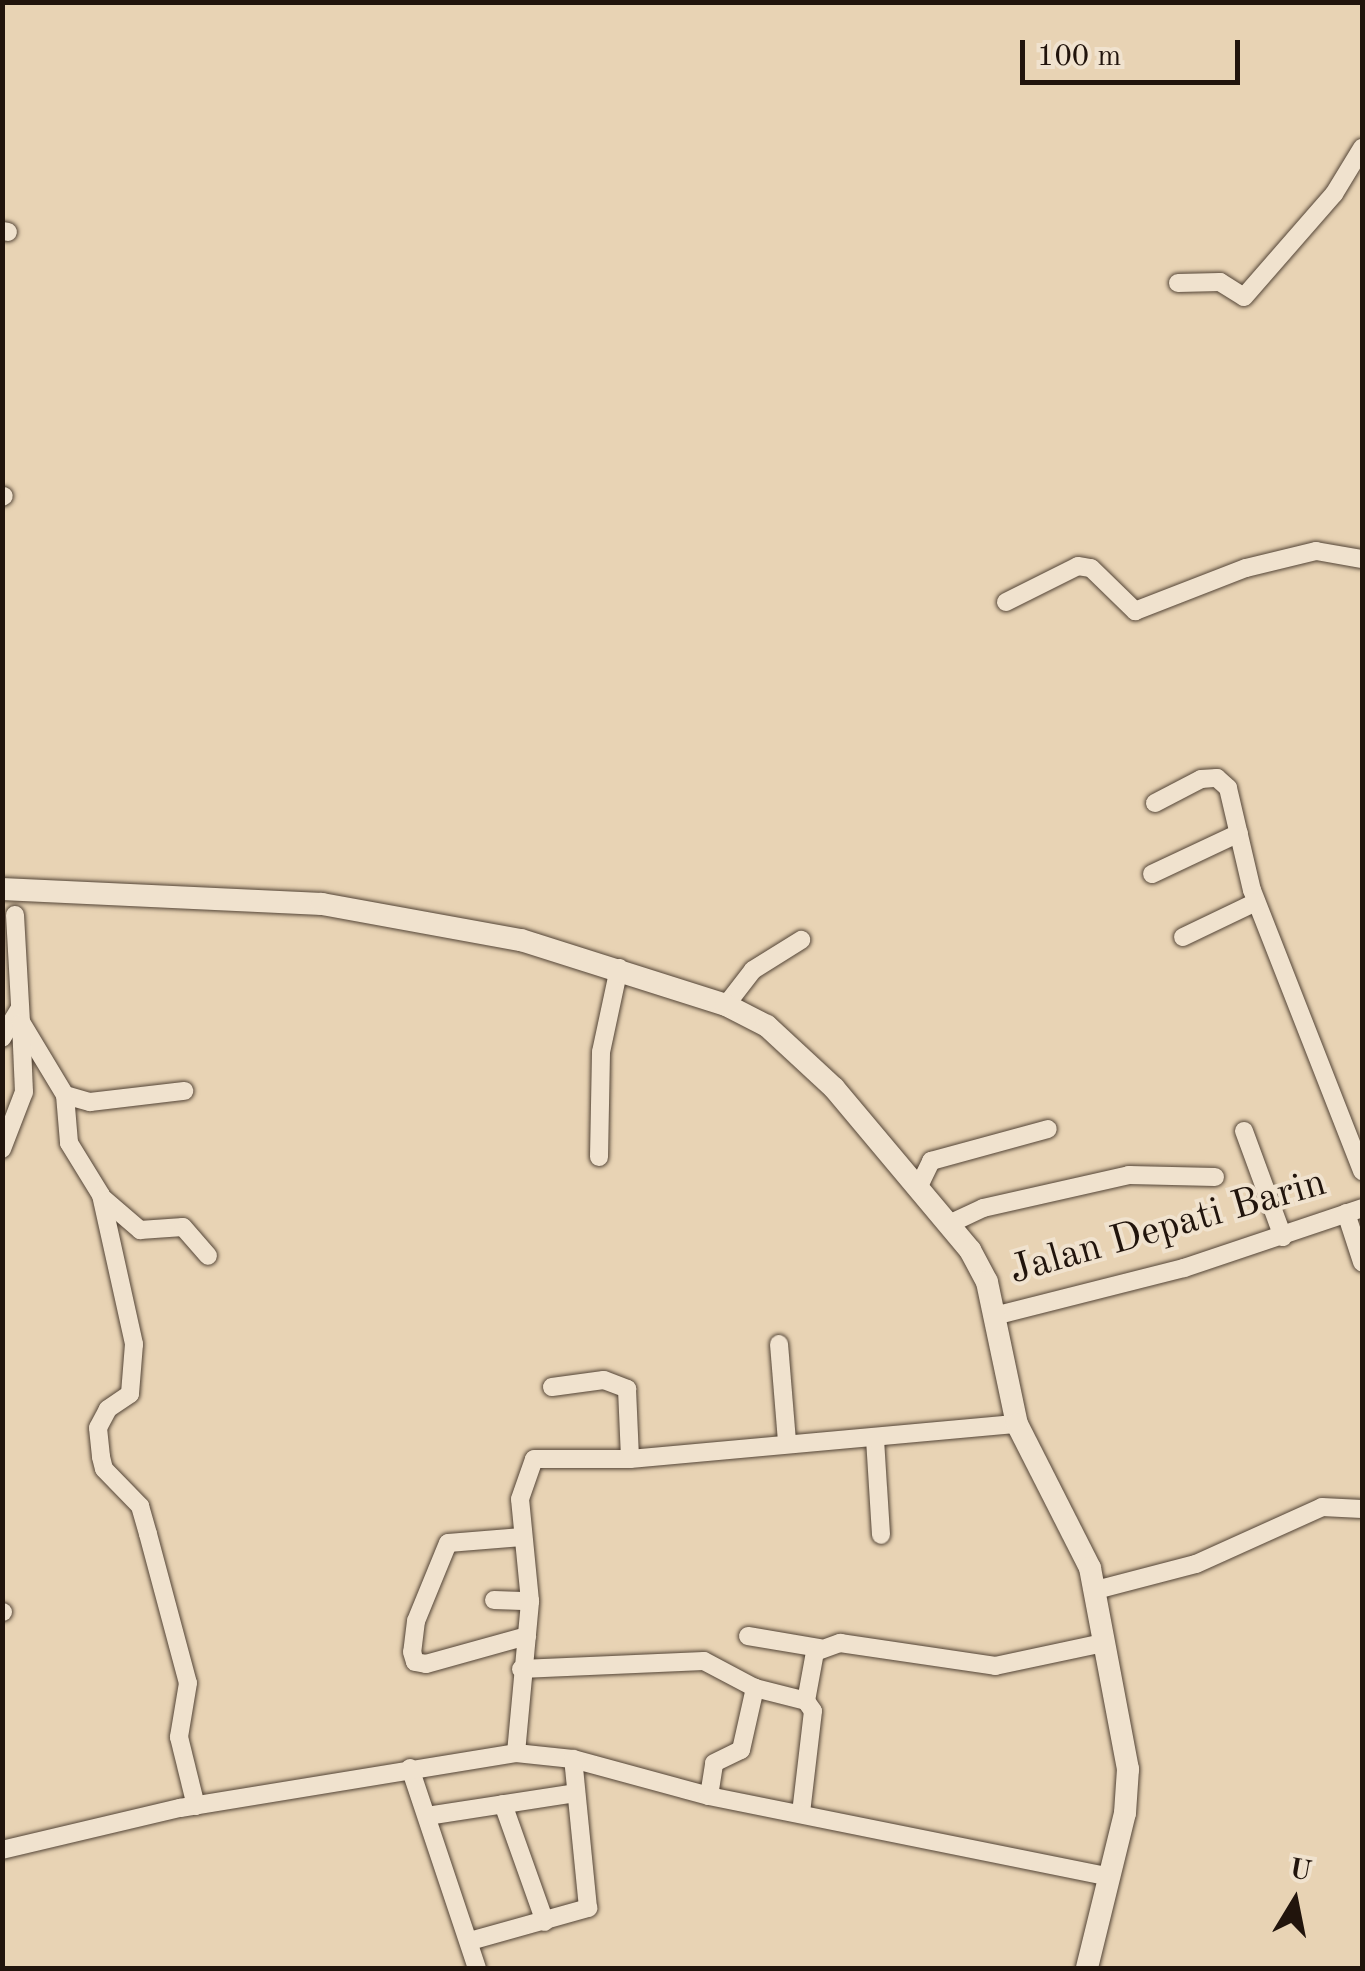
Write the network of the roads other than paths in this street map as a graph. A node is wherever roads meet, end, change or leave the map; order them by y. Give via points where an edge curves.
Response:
1 (1362, 148) edge
2 (1178, 282) dead end
3 (1362, 559) edge
4 (1006, 602) dead end
5 (1155, 803) dead end
6 (1239, 833) junction
7 (1152, 874) dead end
8 (10, 890) edge
9 (1256, 902) junction
10 (9, 921) edge
11 (1183, 936) dead end
12 (800, 940) dead end
13 (619, 968) junction
14 (726, 1005) junction
15 (22, 1014) junction
16 (2, 1038) edge
17 (184, 1091) dead end
18 (65, 1095) junction
19 (1048, 1129) dead end
20 (1244, 1132) dead end
21 (2, 1149) edge
22 (600, 1157) dead end
23 (1362, 1171) edge
24 (1215, 1178) dead end
25 (919, 1186) junction
26 (101, 1195) junction
27 (1354, 1210) edge
28 (949, 1224) junction
29 (1284, 1237) junction
30 (208, 1256) dead end
31 (1362, 1262) edge
32 (994, 1316) junction
33 (779, 1344) dead end
34 (552, 1387) dead end
35 (1017, 1424) junction
36 (874, 1439) junction
37 (787, 1442) junction
38 (630, 1458) junction
39 (1362, 1508) edge
40 (881, 1535) dead end
41 (522, 1537) junction
42 (1096, 1590) junction
43 (494, 1600) dead end
44 (530, 1601) junction
45 (528, 1636) junction
46 (748, 1636) dead end
47 (1103, 1643) junction
48 (820, 1648) junction
49 (521, 1669) junction
50 (755, 1688) junction
51 (806, 1701) junction
52 (516, 1752) junction
53 (573, 1759) junction
54 (410, 1768) junction
55 (575, 1793) junction
56 (709, 1796) junction
57 (503, 1804) junction
58 (196, 1806) junction
59 (801, 1813) junction
60 (427, 1816) junction
61 (2, 1850) edge
62 (1110, 1877) junction
63 (545, 1922) junction
64 (470, 1940) junction
65 (477, 1968) edge
66 (1087, 1968) edge

1 - 2 street via 1350,175 1244,297 1220,282
3 - 4 street via 1316,551 1246,568 1135,611 1091,568 1078,566
5 - 6 street via 1188,784 1217,778 1228,788
6 - 7 street
6 - 9 street
8 - 10 street
8 - 13 street via 322,904 521,940
9 - 11 street
9 - 23 street
10 - 15 street
12 - 14 street via 753,970
13 - 14 street
13 - 22 street via 601,1052
14 - 25 street via 768,1026
15 - 16 street
15 - 18 street
15 - 21 street via 24,1092
17 - 18 street via 90,1102
18 - 26 street via 69,1143
19 - 25 street via 931,1161
20 - 29 street
24 - 28 street via 1129,1175 982,1208
25 - 28 street
26 - 30 street via 127,1226 183,1227
26 - 58 street via 134,1356 128,1398 108,1410 97,1434 104,1469 140,1506 188,1683 179,1738
27 - 29 street, Jalan Depati Barin
27 - 31 street
28 - 32 street via 986,1282
29 - 32 street, Jalan Depati Barin
32 - 35 street
33 - 37 street
34 - 38 street via 604,1380 627,1388
35 - 36 street
35 - 42 street via 1066,1514
36 - 37 street
36 - 40 street
37 - 38 street
38 - 41 street via 534,1459 523,1477
39 - 42 street via 1322,1507 1196,1564
41 - 44 street
41 - 45 street via 448,1543 416,1621 412,1652 415,1662 426,1664
42 - 47 street
43 - 44 street
44 - 45 street
45 - 49 street
46 - 48 street
47 - 48 street via 995,1666 864,1643
47 - 62 street via 1128,1770
48 - 51 street
49 - 50 street via 704,1662
49 - 52 street
50 - 51 street
50 - 56 street via 741,1750 714,1764
51 - 59 street via 813,1711
52 - 53 street
52 - 54 street
53 - 55 street
53 - 56 street
54 - 58 street
54 - 60 street
55 - 57 street
55 - 63 street via 588,1908
56 - 59 street
57 - 60 street
57 - 63 street
58 - 61 street
59 - 62 street
60 - 64 street
62 - 66 street
63 - 64 street
64 - 65 street

